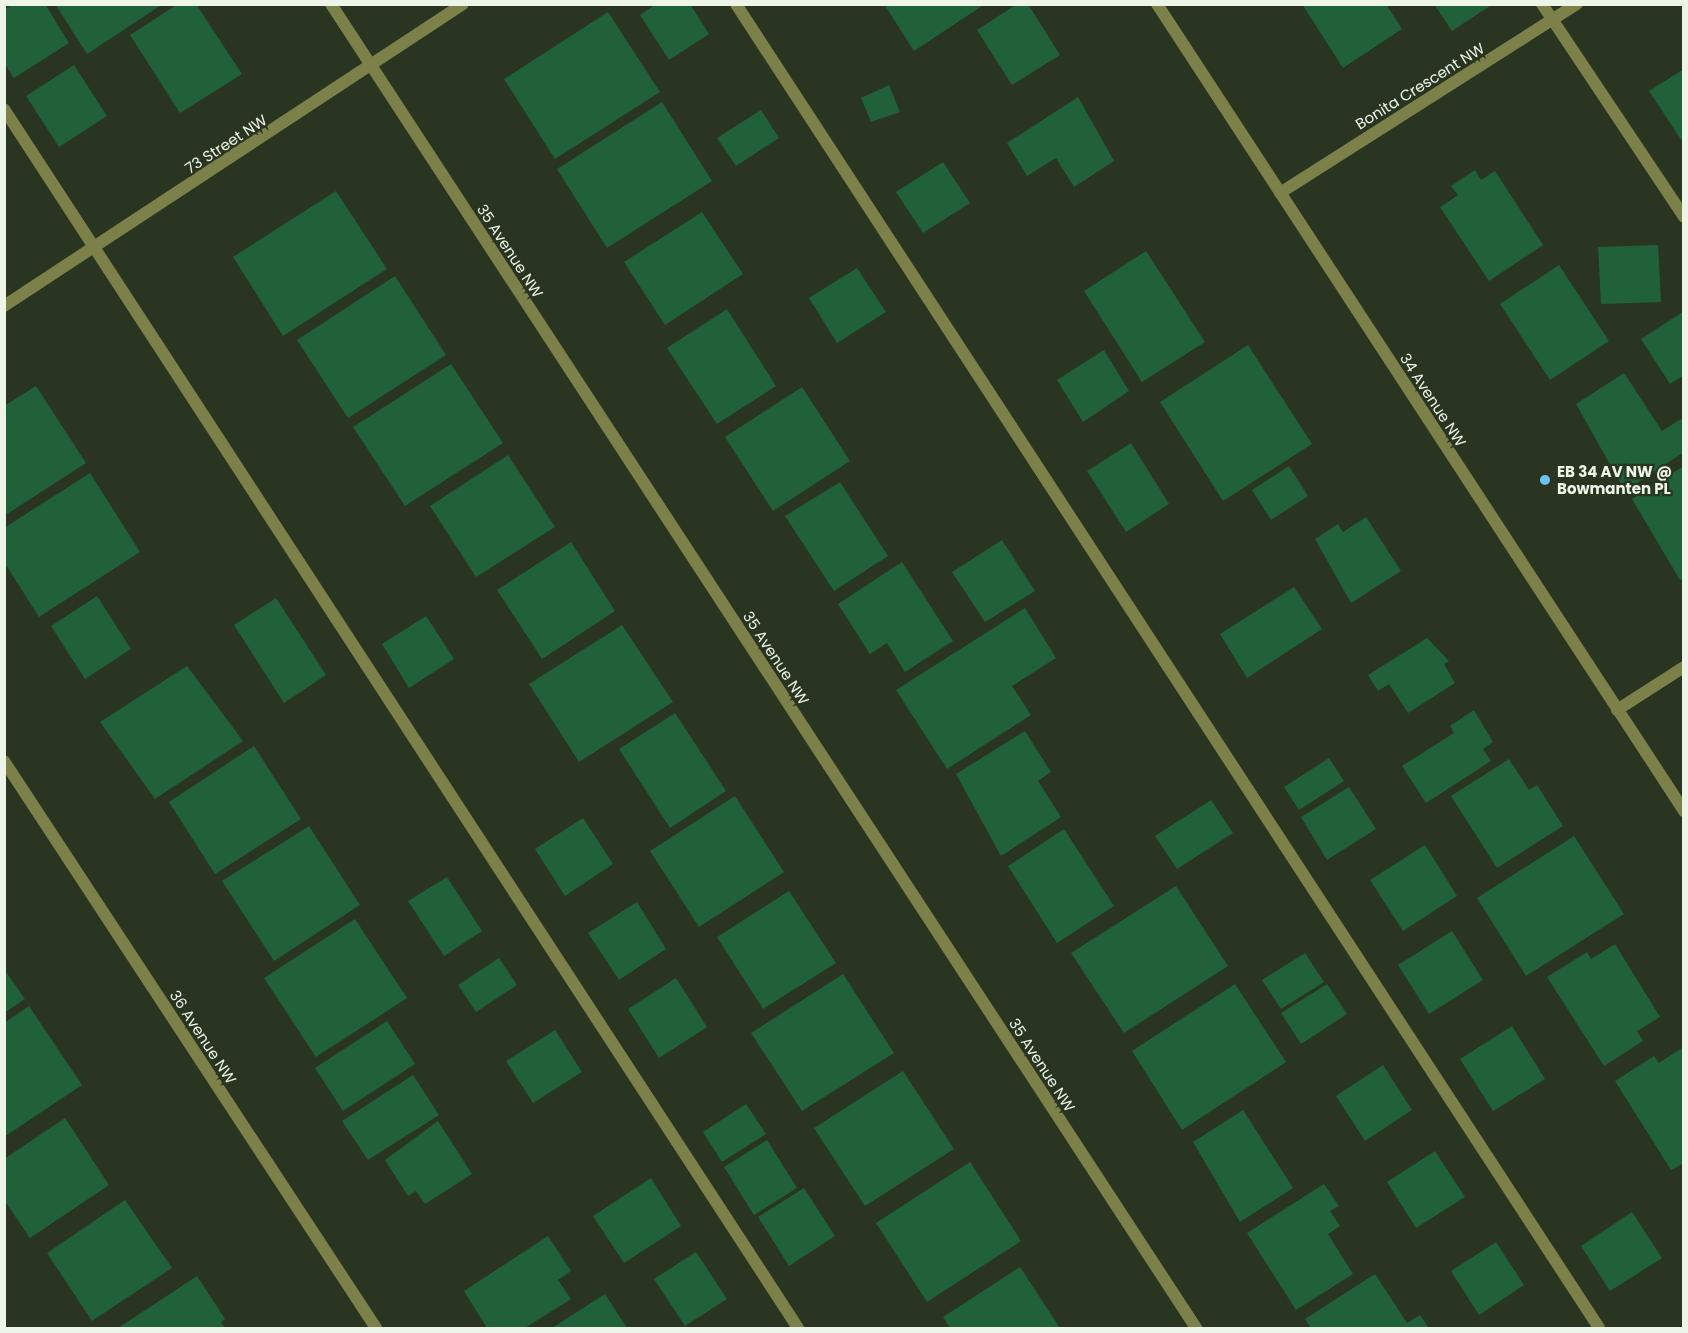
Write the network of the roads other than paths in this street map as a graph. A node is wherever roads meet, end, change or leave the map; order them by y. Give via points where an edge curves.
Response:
1 (331, 4) edge
2 (463, 4) edge
3 (736, 4) edge
4 (1157, 4) edge
5 (1542, 4) edge
6 (1576, 4) edge
7 (1552, 20) junction
8 (371, 66) junction
9 (4, 109) edge
10 (1280, 193) junction
11 (1683, 217) edge
12 (95, 248) junction
13 (4, 306) edge
14 (1683, 667) edge
15 (1617, 710) junction
16 (4, 761) edge
17 (1683, 811) edge
18 (376, 1329) edge
19 (798, 1329) edge
20 (1196, 1329) edge
21 (1599, 1329) edge

1 - 8 street, 35 Avenue NW
2 - 8 street, 73 Street NW
3 - 21 street
4 - 10 street, 34 Avenue NW
5 - 7 street
6 - 7 street, Bonita Crescent NW
7 - 10 street, Bonita Crescent NW
7 - 11 street
8 - 12 street, 73 Street NW
8 - 20 street, 35 Avenue NW
9 - 12 street
10 - 15 street, 34 Avenue NW
12 - 13 street, 73 Street NW
12 - 19 street
14 - 15 street
15 - 17 street, 34 Avenue NW
16 - 18 street, 36 Avenue NW

